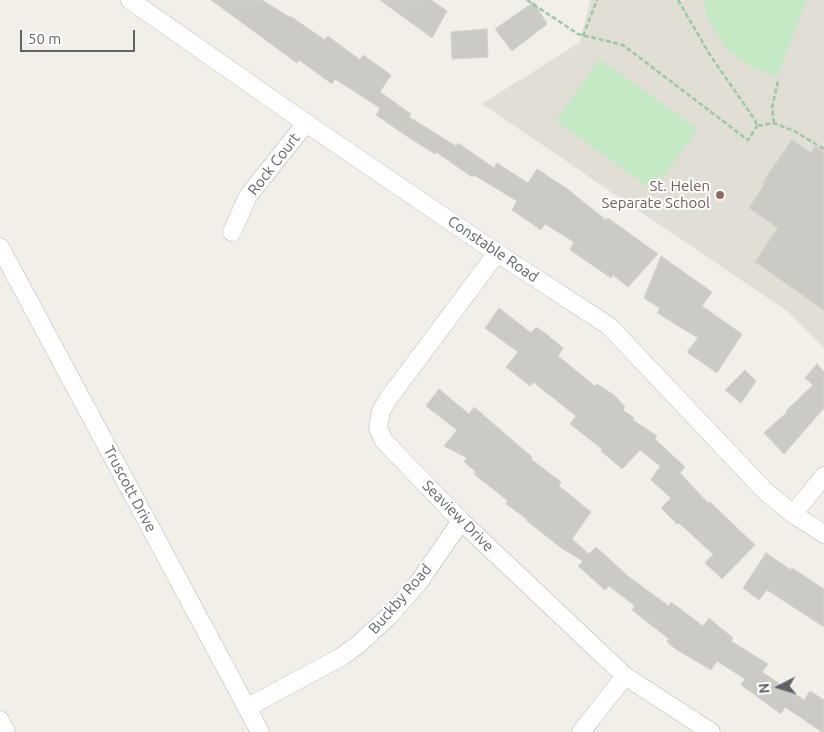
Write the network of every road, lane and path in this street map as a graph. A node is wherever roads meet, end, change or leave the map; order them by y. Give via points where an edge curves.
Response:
1 (130, 0) edge
2 (528, 0) edge
3 (597, 0) edge
4 (678, 0) edge
5 (583, 36) junction
6 (778, 81) dead end
7 (306, 123) junction
8 (774, 123) junction
9 (758, 126) junction
10 (824, 148) edge
11 (232, 232) dead end
12 (0, 247) edge
13 (497, 253) junction
14 (824, 476) edge
15 (793, 514) junction
16 (461, 521) junction
17 (824, 534) edge
18 (625, 676) junction
19 (248, 708) junction
20 (0, 720) edge
21 (6, 732) edge
22 (260, 732) edge
23 (581, 732) edge
24 (711, 732) edge

1 - 7 street, Constable Road
2 - 5 path
3 - 5 path
4 - 9 path
5 - 9 path via 623,44 748,140
6 - 8 path via 772,108
7 - 11 street, Rock Court via 248,196
7 - 13 street, Constable Road
8 - 9 path
8 - 10 path
12 - 19 street, Truscott Drive
13 - 15 street, Constable Road via 609,326 766,492
13 - 16 street, Seaview Drive via 388,399 381,411 378,428 384,441
14 - 15 street
15 - 17 street, Constable Road
16 - 18 street, Seaview Drive
16 - 19 street, Buckby Road via 419,582 359,644
18 - 23 street
18 - 24 street, Seaview Drive
19 - 22 street, Truscott Drive
20 - 21 street

